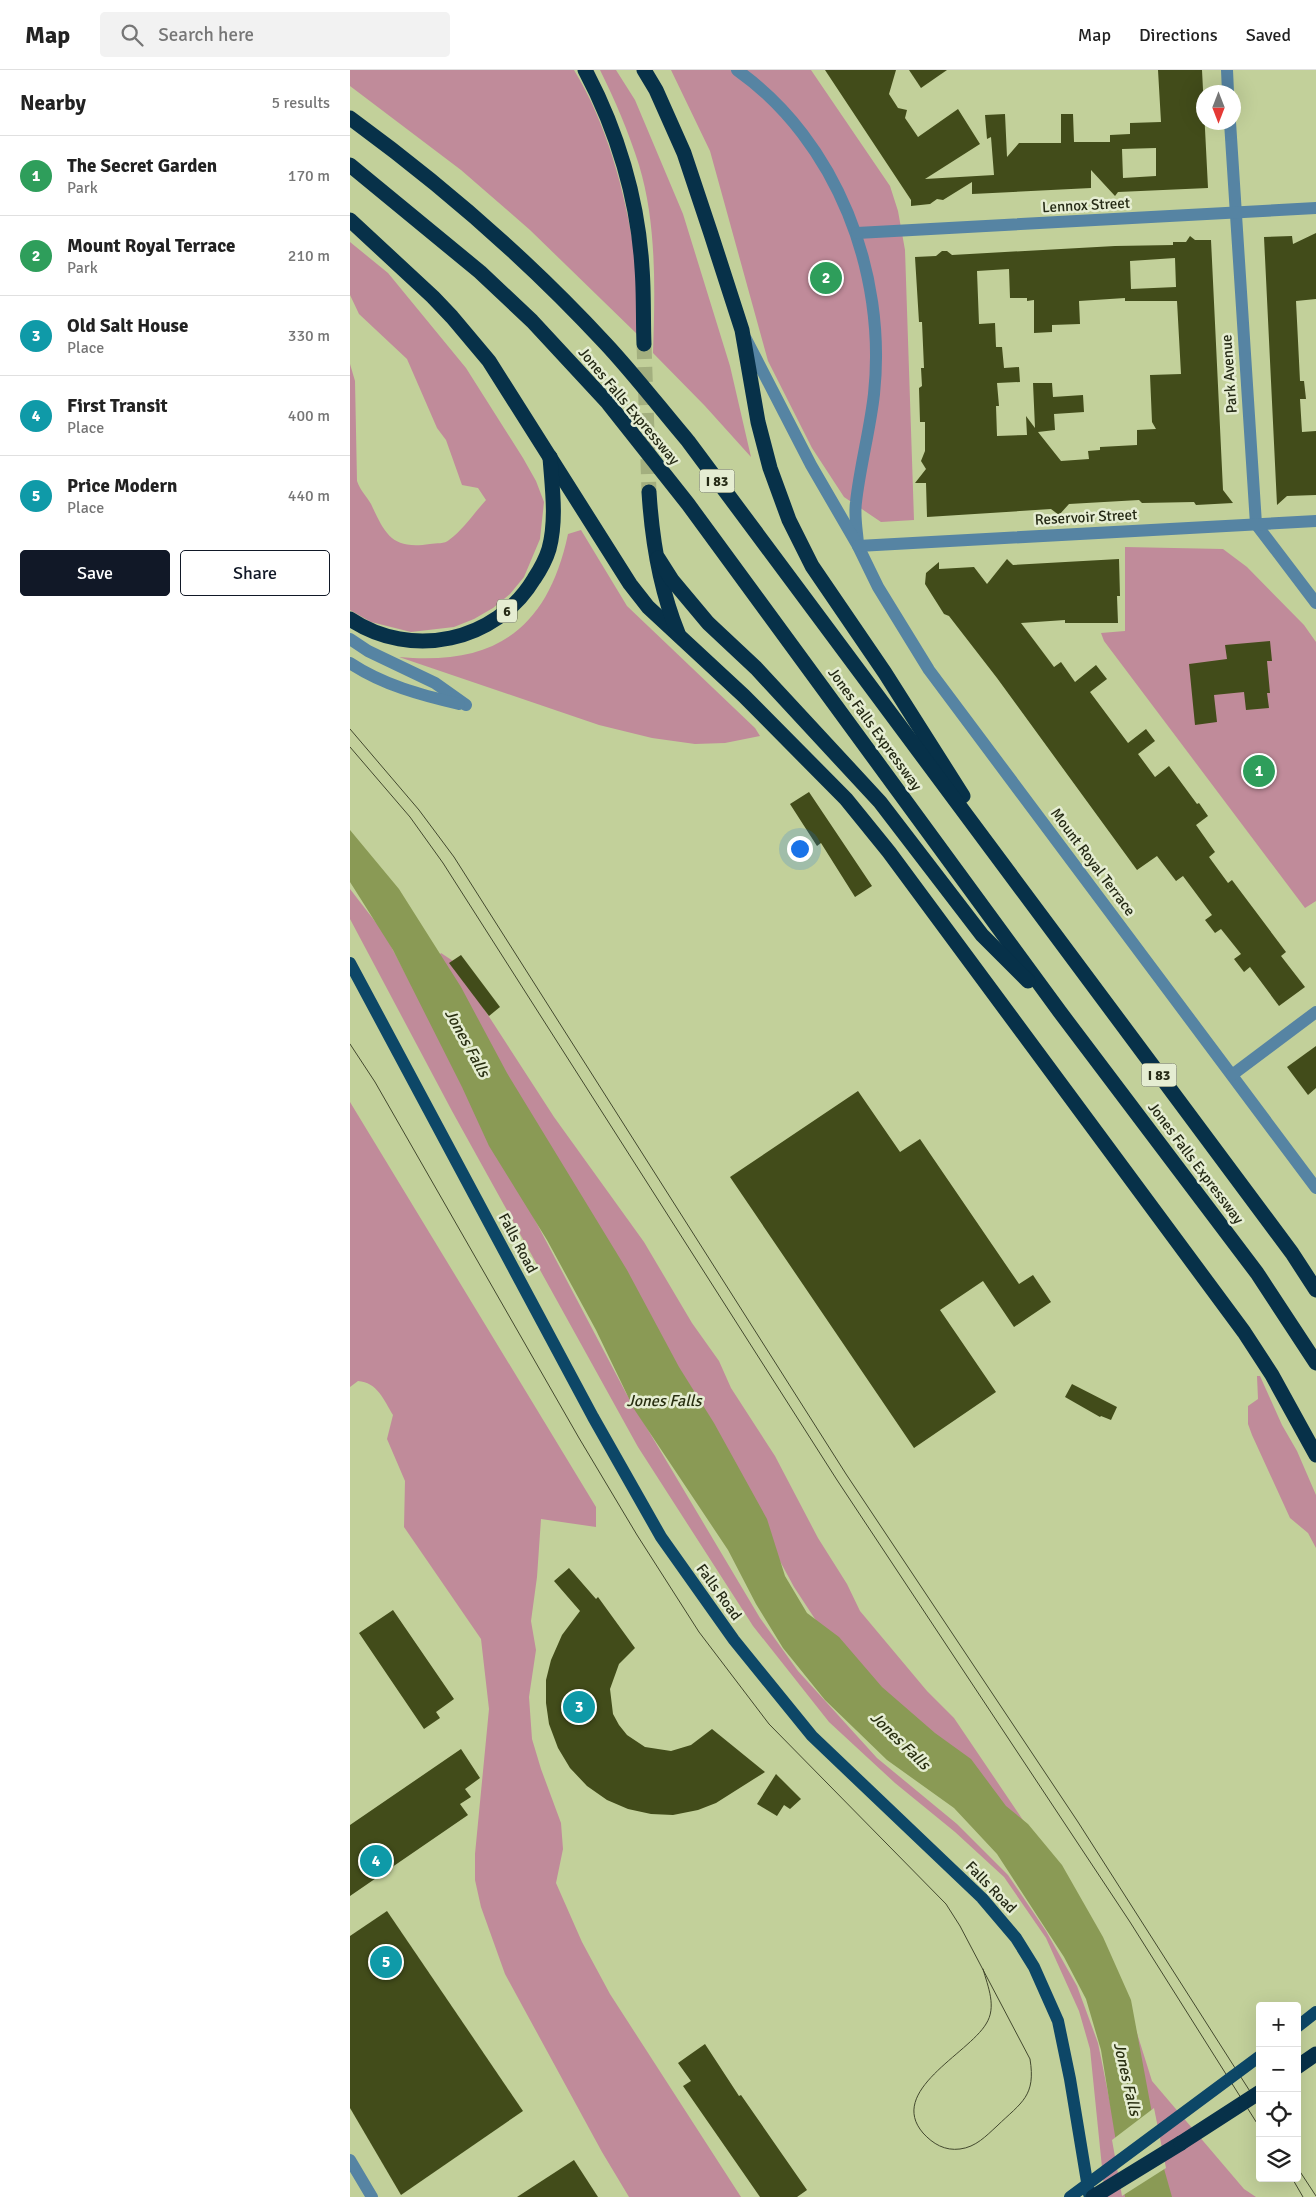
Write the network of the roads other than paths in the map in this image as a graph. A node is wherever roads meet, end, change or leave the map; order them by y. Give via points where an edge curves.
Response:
1 (585, 70) edge
2 (644, 70) edge
3 (736, 70) edge
4 (1227, 70) edge
5 (1228, 85) edge
6 (350, 118) edge
7 (1230, 130) edge
8 (350, 165) edge
9 (1316, 208) edge
10 (1234, 213) junction
11 (350, 220) edge
12 (857, 234) junction
13 (742, 330) junction
14 (644, 344) tunnel mouth
15 (550, 456) junction
16 (649, 492) tunnel mouth
17 (1316, 521) edge
18 (1256, 524) junction
19 (858, 546) junction
20 (658, 558) junction
21 (1316, 603) edge
22 (350, 619) edge
23 (680, 636) junction
24 (350, 639) edge
25 (350, 663) edge
26 (1027, 897) junction
27 (350, 963) edge
28 (1060, 1012) junction
29 (1316, 1012) edge
30 (1232, 1075) junction
31 (1316, 1188) edge
32 (1292, 1252) junction
33 (1316, 1281) edge
34 (1316, 1290) edge
35 (1316, 1363) edge
36 (1316, 1455) edge
37 (1316, 2012) edge
38 (1301, 2024) edge
39 (1256, 2059) edge
40 (1256, 2094) edge
41 (350, 2160) edge
42 (372, 2197) edge
43 (1070, 2197) edge
44 (1091, 2197) edge

1 - 14 highway via 608,121 632,195 642,268
2 - 13 highway via 684,153
3 - 12 street, Mount Royal Terrace via 773,100 809,141
4 - 5 street
6 - 26 highway, Jones Falls Expressway / I 83 via 508,245 606,344 688,441
7 - 10 street, Park Avenue
8 - 28 highway, Jones Falls Expressway / I 83 via 480,272 532,321 608,403 688,504
9 - 10 street, Lennox Street
10 - 12 street, Lennox Street
10 - 18 street, Park Avenue
11 - 15 highway via 452,316 489,361
12 - 19 street, Mount Royal Terrace via 873,314 875,354 874,392 856,504
13 - 19 street, Mount Royal Terrace via 811,465
13 - 26 highway via 758,422 770,468 789,520 812,566 886,673
15 - 22 highway, 6 via 553,516 549,550 528,590 508,611 471,633 423,642 383,636
15 - 23 highway via 630,584 648,607
16 - 20 highway
17 - 18 street, Reservoir Street
18 - 19 street, Reservoir Street
18 - 21 street
19 - 30 street, Mount Royal Terrace via 878,587 929,670
20 - 23 highway via 666,603
20 - 28 highway via 708,623 780,694 880,802 982,935
23 - 36 highway via 846,798 890,852 1244,1332
24 - 25 street via 435,683 466,705 388,684
26 - 32 highway, Jones Falls Expressway / I 83
27 - 44 main road, Falls Road via 661,1537 734,1640 812,1736 982,1898 1016,1938 1034,1967 1058,2021
28 - 35 highway, Jones Falls Expressway / I 83 via 1257,1273
29 - 30 street
30 - 31 street, Mount Royal Terrace
32 - 33 highway
32 - 34 highway, Jones Falls Expressway / I 83
37 - 38 main road
39 - 43 main road, bridge
40 - 44 highway, bridge
41 - 42 street

